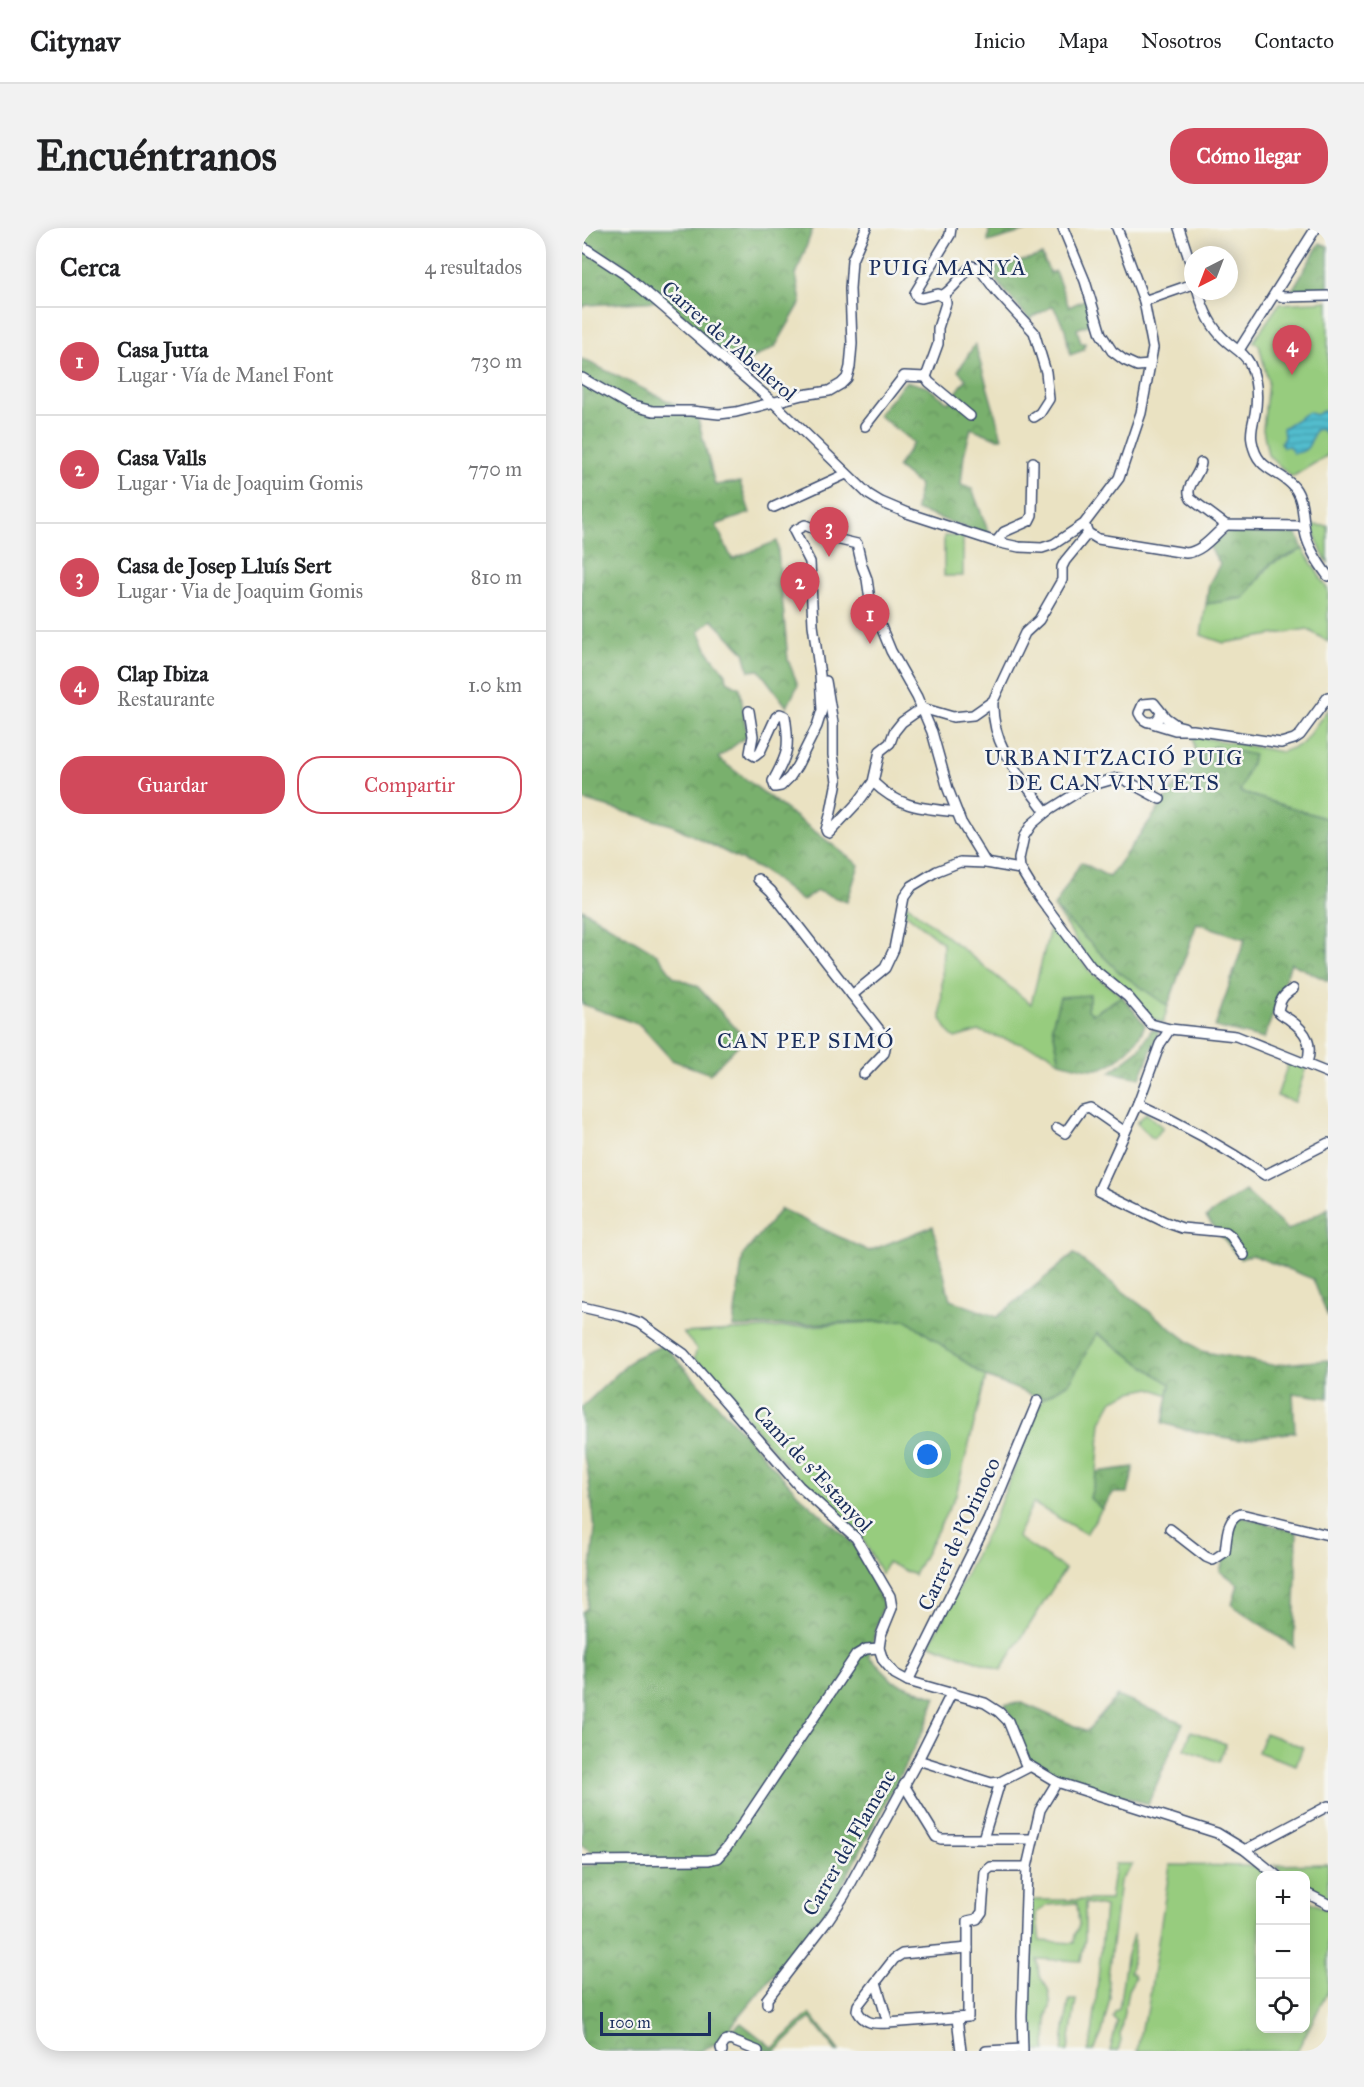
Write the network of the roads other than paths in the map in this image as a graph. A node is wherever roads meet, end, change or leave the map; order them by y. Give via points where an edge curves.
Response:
1 (866, 228) edge
2 (951, 228) edge
3 (1063, 228) edge
4 (1117, 228) edge
5 (1179, 228) edge
6 (1316, 228) edge
7 (582, 246) edge
8 (1185, 246) edge
9 (1184, 287) edge
10 (1275, 294) junction
11 (943, 295) junction
12 (1328, 296) edge
13 (1201, 300) edge
14 (1144, 302) junction
15 (1239, 350) junction
16 (1150, 365) junction
17 (926, 377) junction
18 (582, 378) edge
19 (774, 403) junction
20 (970, 416) dead end
21 (1034, 417) dead end
22 (865, 426) dead end
23 (1034, 462) dead end
24 (1201, 463) dead end
25 (846, 474) junction
26 (774, 507) dead end
27 (1084, 524) junction
28 (1226, 525) junction
29 (1304, 526) junction
30 (1088, 533) junction
31 (996, 542) junction
32 (1328, 576) edge
33 (819, 668) junction
34 (1328, 697) edge
35 (993, 701) junction
36 (922, 708) junction
37 (749, 711) dead end
38 (1161, 712) junction
39 (1152, 723) junction
40 (1193, 730) junction
41 (873, 782) junction
42 (1160, 799) dead end
43 (957, 812) junction
44 (1046, 812) junction
45 (986, 863) junction
46 (1020, 869) junction
47 (758, 879) dead end
48 (1293, 989) dead end
49 (852, 995) junction
50 (1170, 1029) junction
51 (1307, 1063) junction
52 (1328, 1073) edge
53 (864, 1074) dead end
54 (1138, 1104) junction
55 (1057, 1128) dead end
56 (1125, 1132) junction
57 (1328, 1143) edge
58 (1244, 1255) dead end
59 (582, 1307) edge
60 (1038, 1400) dead end
61 (1170, 1529) dead end
62 (1328, 1535) edge
63 (879, 1648) junction
64 (908, 1681) junction
65 (952, 1692) junction
66 (918, 1760) junction
67 (1029, 1767) junction
68 (1000, 1782) junction
69 (1057, 1782) junction
70 (904, 1785) junction
71 (1328, 1806) edge
72 (983, 1839) junction
73 (1033, 1839) junction
74 (1245, 1850) junction
75 (582, 1861) edge
76 (1027, 1867) junction
77 (1272, 1871) edge
78 (1310, 1895) edge
79 (1328, 1904) edge
80 (968, 1948) junction
81 (876, 1982) junction
82 (767, 2004) dead end
83 (957, 2018) junction
84 (888, 2023) junction
85 (1023, 2050) edge
86 (722, 2051) edge
87 (758, 2051) edge
88 (961, 2051) edge
89 (986, 2051) edge

1 - 19 street via 852,260 852,344 847,378 829,391
2 - 11 street via 915,293 922,298
3 - 16 street via 1101,334 1112,351 1124,360 1137,366
4 - 14 street, Carrer de l'Abellerol
5 - 8 street
6 - 10 street
7 - 19 street, Carrer de l'Abellerol via 626,275
9 - 14 street
10 - 12 street
10 - 15 street
11 - 17 street via 946,303 938,328 938,344
11 - 21 street via 972,266 979,268 1034,332 1049,399
13 - 15 street via 1218,333
14 - 16 street, Carrer de l'Abellerol via 1153,348
15 - 29 street via 1250,364 1257,389 1252,429 1254,450 1269,470 1294,488 1300,498
16 - 27 street, Carrer de l'Abellerol via 1141,413 1119,478
17 - 20 street
17 - 22 street via 904,376
18 - 19 street via 628,405 653,411 719,414
19 - 25 street, Carrer de l'Abellerol
23 - 31 street via 1032,515 1004,532
24 - 28 street via 1188,495
25 - 26 street
25 - 31 street, Carrer de l'Abellerol via 881,502
27 - 30 street
27 - 31 street, Carrer de l'Abellerol via 1042,548
28 - 29 street
28 - 30 street via 1193,552 1113,543
29 - 32 street via 1313,553
30 - 35 street via 1065,561 1062,580 1040,620 1025,633
33 - 36 street via 810,562 794,531 805,525 857,544 870,600 891,651
33 - 37 street via 822,710 817,726 797,766 781,786 775,786 773,781 785,761 785,716 776,717 755,756 750,753 753,736
33 - 41 street via 824,670 833,723 837,781 827,832 836,827
34 - 40 street via 1300,735 1288,742
35 - 36 street via 973,715 953,717
35 - 44 street via 996,737
36 - 41 street via 902,722 890,743 880,751
36 - 43 street
38 - 39 street
38 - 39 street via 1154,703 1143,704 1139,713
38 - 40 street via 1176,725
39 - 40 street via 1175,730
41 - 43 street via 903,804
42 - 44 street via 1117,778 1086,787
43 - 45 street
44 - 46 street via 1024,836
45 - 46 street
45 - 49 street via 960,862 912,886 904,897 894,949 885,968
46 - 50 street via 1091,967 1128,997 1151,1024
47 - 49 street
48 - 51 street via 1284,994 1278,1011 1309,1042
49 - 53 street via 886,1043 884,1053
50 - 51 street via 1236,1036
50 - 54 street via 1160,1044
51 - 52 street
54 - 56 street
54 - 57 street via 1230,1151 1265,1175
55 - 56 street via 1065,1133 1082,1109 1089,1107
56 - 58 street via 1099,1190 1182,1228 1226,1232
59 - 63 street, Camí de s'Estanyol via 640,1323 684,1354 799,1486 856,1538 891,1602
60 - 64 street, Carrer de l'Orinoco via 988,1520
61 - 62 street via 1213,1560 1225,1552 1230,1521 1241,1514
63 - 64 street via 891,1671
63 - 75 street via 856,1655 717,1858
64 - 65 street
65 - 66 street, Carrer del Flamenc
65 - 67 street via 985,1703 1004,1716
66 - 68 street via 991,1783
66 - 70 street, Carrer del Flamenc
67 - 68 street
67 - 69 street
68 - 72 street
69 - 73 street via 1040,1810
69 - 74 street via 1217,1833
70 - 72 street via 936,1837
70 - 82 street, Carrer del Flamenc via 844,1896
71 - 74 street
72 - 73 street
73 - 76 street
74 - 77 street
76 - 80 street via 987,1869 982,1912 977,1919 968,1921
76 - 85 street
78 - 79 street
80 - 81 street via 897,1956
80 - 83 street via 968,2017
81 - 84 street
81 - 84 street via 857,2010 869,2023
83 - 84 street
83 - 88 street
85 - 89 street
86 - 87 street via 724,2042 730,2040

